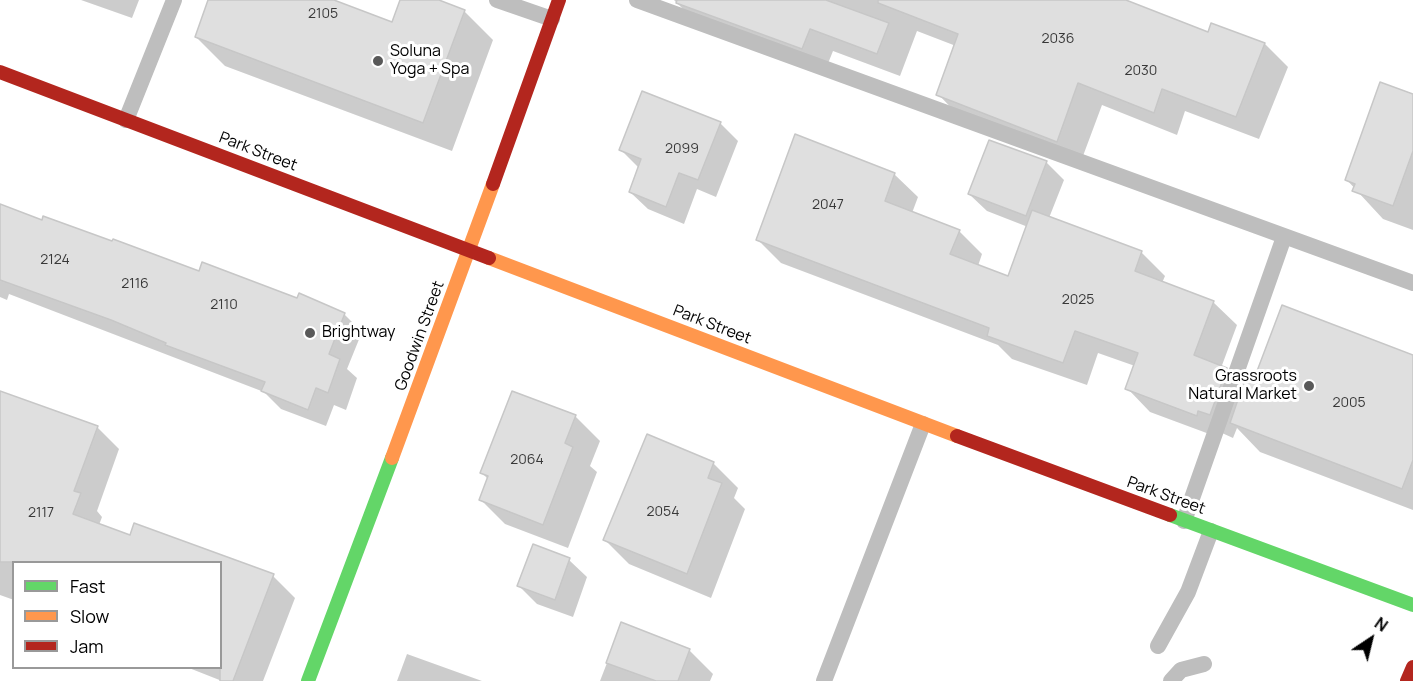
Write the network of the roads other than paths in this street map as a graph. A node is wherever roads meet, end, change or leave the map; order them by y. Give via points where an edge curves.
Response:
1 (174, 0) edge
2 (497, 0) edge
3 (559, 0) edge
4 (637, 0) edge
5 (552, 19) junction
6 (0, 72) edge
7 (126, 120) junction
8 (1284, 237) junction
9 (469, 249) junction
10 (1413, 283) edge
11 (923, 423) junction
12 (1184, 520) junction
13 (1211, 531) junction
14 (1413, 605) edge
15 (1158, 646) dead end
16 (1204, 664) dead end
17 (1413, 667) edge
18 (308, 681) edge
19 (824, 681) edge
20 (1172, 681) edge
21 (1407, 681) edge

1 - 7 lane
2 - 5 lane
3 - 5 street, Goodwin Street
4 - 8 lane
5 - 9 street, Goodwin Street
6 - 7 street, Park Street
7 - 9 street, Park Street
8 - 10 lane
8 - 12 lane
9 - 11 street, Park Street
9 - 18 street, Goodwin Street
11 - 12 street, Park Street
11 - 19 lane
12 - 13 street, Park Street
13 - 14 street, Park Street
13 - 15 lane via 1188,592
16 - 20 lane via 1181,670
17 - 21 street

